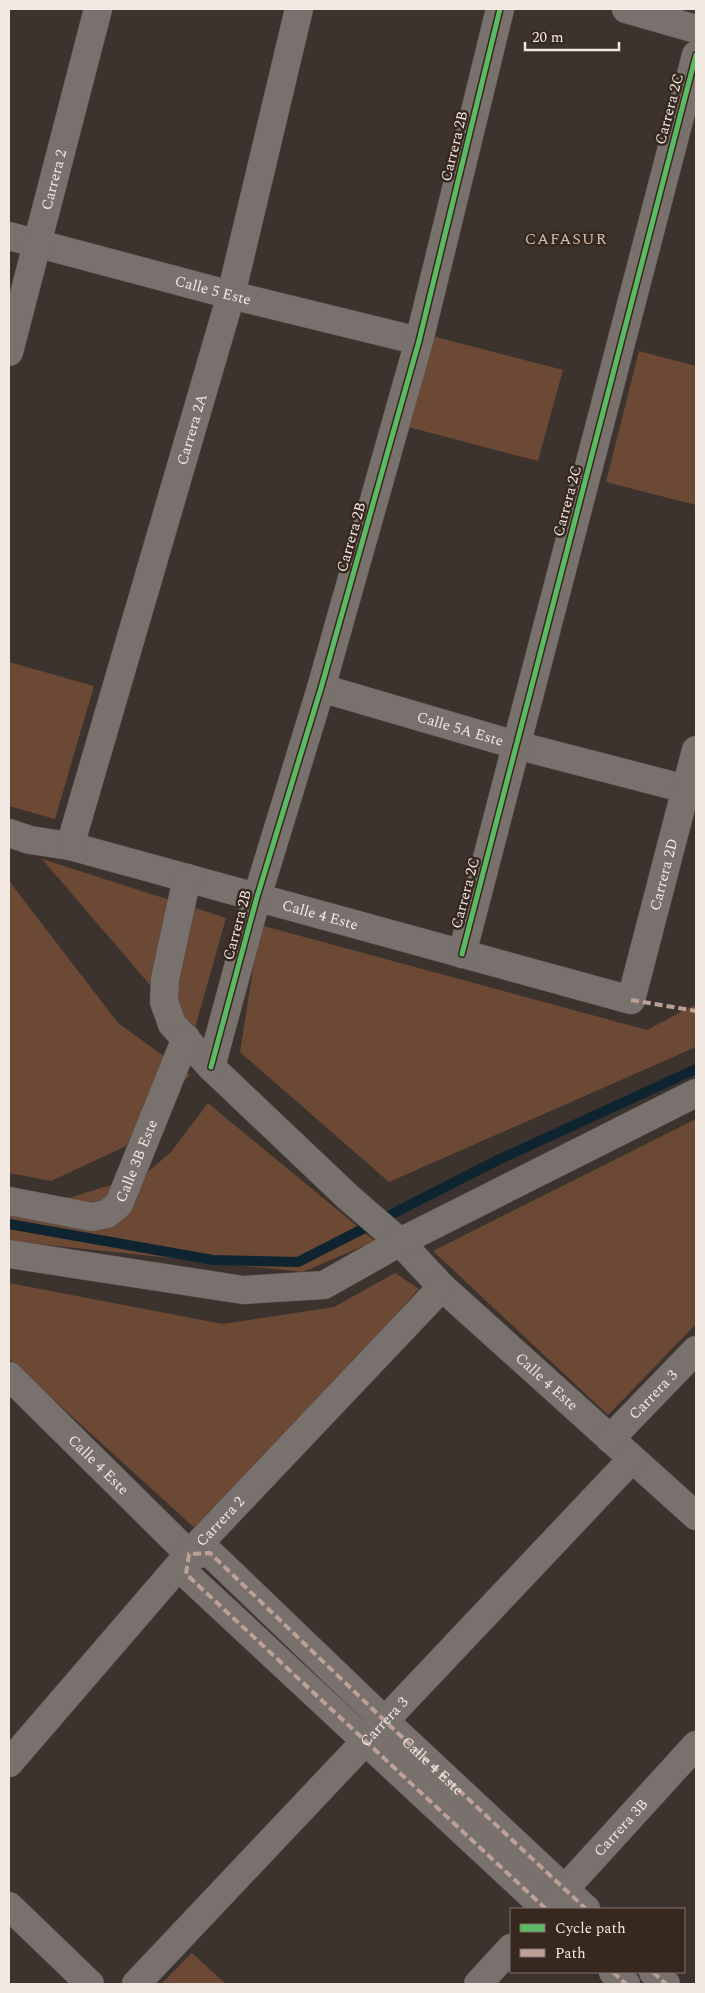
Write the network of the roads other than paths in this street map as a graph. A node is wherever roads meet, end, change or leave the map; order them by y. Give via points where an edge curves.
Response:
1 (98, 9) edge
2 (299, 9) edge
3 (500, 9) edge
4 (626, 9) edge
5 (696, 29) edge
6 (696, 55) edge
7 (9, 236) edge
8 (37, 243) junction
9 (230, 295) junction
10 (419, 341) junction
11 (9, 352) edge
12 (321, 688) junction
13 (516, 745) junction
14 (696, 750) edge
15 (686, 789) junction
16 (9, 833) edge
17 (70, 846) junction
18 (187, 878) junction
19 (257, 897) junction
20 (462, 954) junction
21 (631, 1000) joint
22 (186, 1038) junction
23 (211, 1068) junction
24 (696, 1093) edge
25 (9, 1201) edge
26 (394, 1237) junction
27 (9, 1254) edge
28 (442, 1286) junction
29 (696, 1350) edge
30 (13, 1390) edge
31 (610, 1439) junction
32 (632, 1459) junction
33 (696, 1516) edge
34 (189, 1554) junction
35 (385, 1721) junction
36 (366, 1741) junction
37 (696, 1745) edge
38 (9, 1763) edge
39 (565, 1889) junction
40 (9, 1906) edge
41 (545, 1908) edge
42 (547, 1908) edge
43 (585, 1908) edge
44 (510, 1949) edge
45 (614, 1973) edge
46 (654, 1973) edge
47 (87, 1983) edge
48 (136, 1984) edge
49 (478, 1984) edge
50 (626, 1984) edge
51 (666, 1984) edge

1 - 8 street, Carrera 2
2 - 9 street, Carrera 2A
3 - 10 street, Carrera 2B
4 - 5 street
6 - 13 street, Carrera 2C
7 - 8 street, Calle 5 Este
8 - 9 street, Calle 5 Este
8 - 11 street, Carrera 2
9 - 10 street, Calle 5 Este
9 - 17 street, Carrera 2A
10 - 12 street, Carrera 2B
12 - 13 street, Calle 5A Este
12 - 19 street, Carrera 2B
13 - 15 street, Calle 5A Este
13 - 20 street, Carrera 2C
14 - 15 street, Carrera 2D
15 - 21 street, Carrera 2D
16 - 17 street, Calle 4 Este
17 - 18 street, Calle 4 Este
18 - 19 street, Calle 4 Este
18 - 22 street, Calle 4 Este via 165,979 164,1002 172,1024
19 - 20 street, Calle 4 Este
19 - 23 street, Carrera 2B
20 - 21 street, Calle 4 Este
22 - 23 street, Calle 4 Este
22 - 25 street, Calle 3B Este via 119,1204 107,1214 92,1217
23 - 26 street, Calle 4 Este
24 - 26 street
26 - 27 street via 324,1285 243,1290
26 - 28 street, Calle 4 Este
28 - 31 street, Calle 4 Este
28 - 34 street, Carrera 2
29 - 31 street, Carrera 3
30 - 34 street, Calle 4 Este
31 - 32 street, Calle 4 Este
32 - 33 street, Calle 4 Este
32 - 35 street, Carrera 3
34 - 35 street, Calle 4 Este via 210,1553
34 - 36 street, Calle 4 Este via 186,1574
34 - 38 street, Carrera 2
35 - 36 street, Carrera 3
35 - 39 street, Calle 4 Este
36 - 41 street, Calle 4 Este
36 - 48 street, Carrera 3
37 - 39 street, Carrera 3B
39 - 42 street, Carrera 3B
39 - 43 street, Calle 4 Este
40 - 47 street
44 - 49 street
45 - 50 street
46 - 51 street

